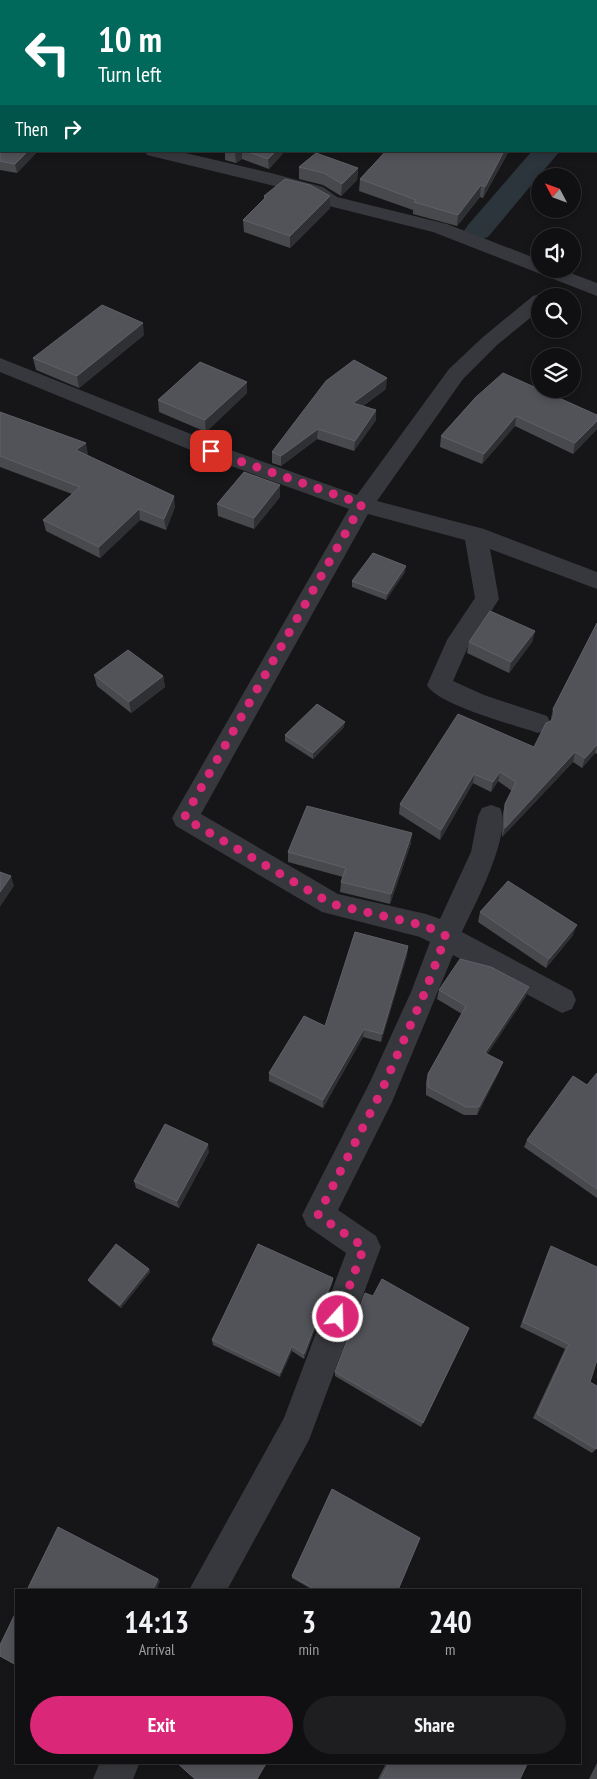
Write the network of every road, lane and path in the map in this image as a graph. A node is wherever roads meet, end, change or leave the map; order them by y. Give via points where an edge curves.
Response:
1 (158, 152) edge
2 (531, 263) edge
3 (567, 278) joint
4 (554, 288) edge
5 (597, 290) edge
6 (531, 307) edge
7 (0, 364) edge
8 (362, 504) junction
9 (476, 535) junction
10 (597, 581) edge
11 (538, 722) dead end
12 (492, 816) dead end
13 (446, 936) junction
14 (562, 1000) dead end
15 (208, 1589) edge
16 (119, 1764) edge
17 (113, 1779) edge

1 - 2 street via 317,191 331,201 440,228
3 - 4 street
3 - 5 street
6 - 8 street via 456,374
7 - 8 street via 228,458
8 - 9 street
8 - 13 street via 184,818 332,904 426,926
9 - 10 street
9 - 11 street via 487,599 456,646 439,684 475,702
12 - 13 street via 484,852
13 - 14 street
13 - 15 street via 381,1092 318,1215 364,1247 297,1428
16 - 17 street

